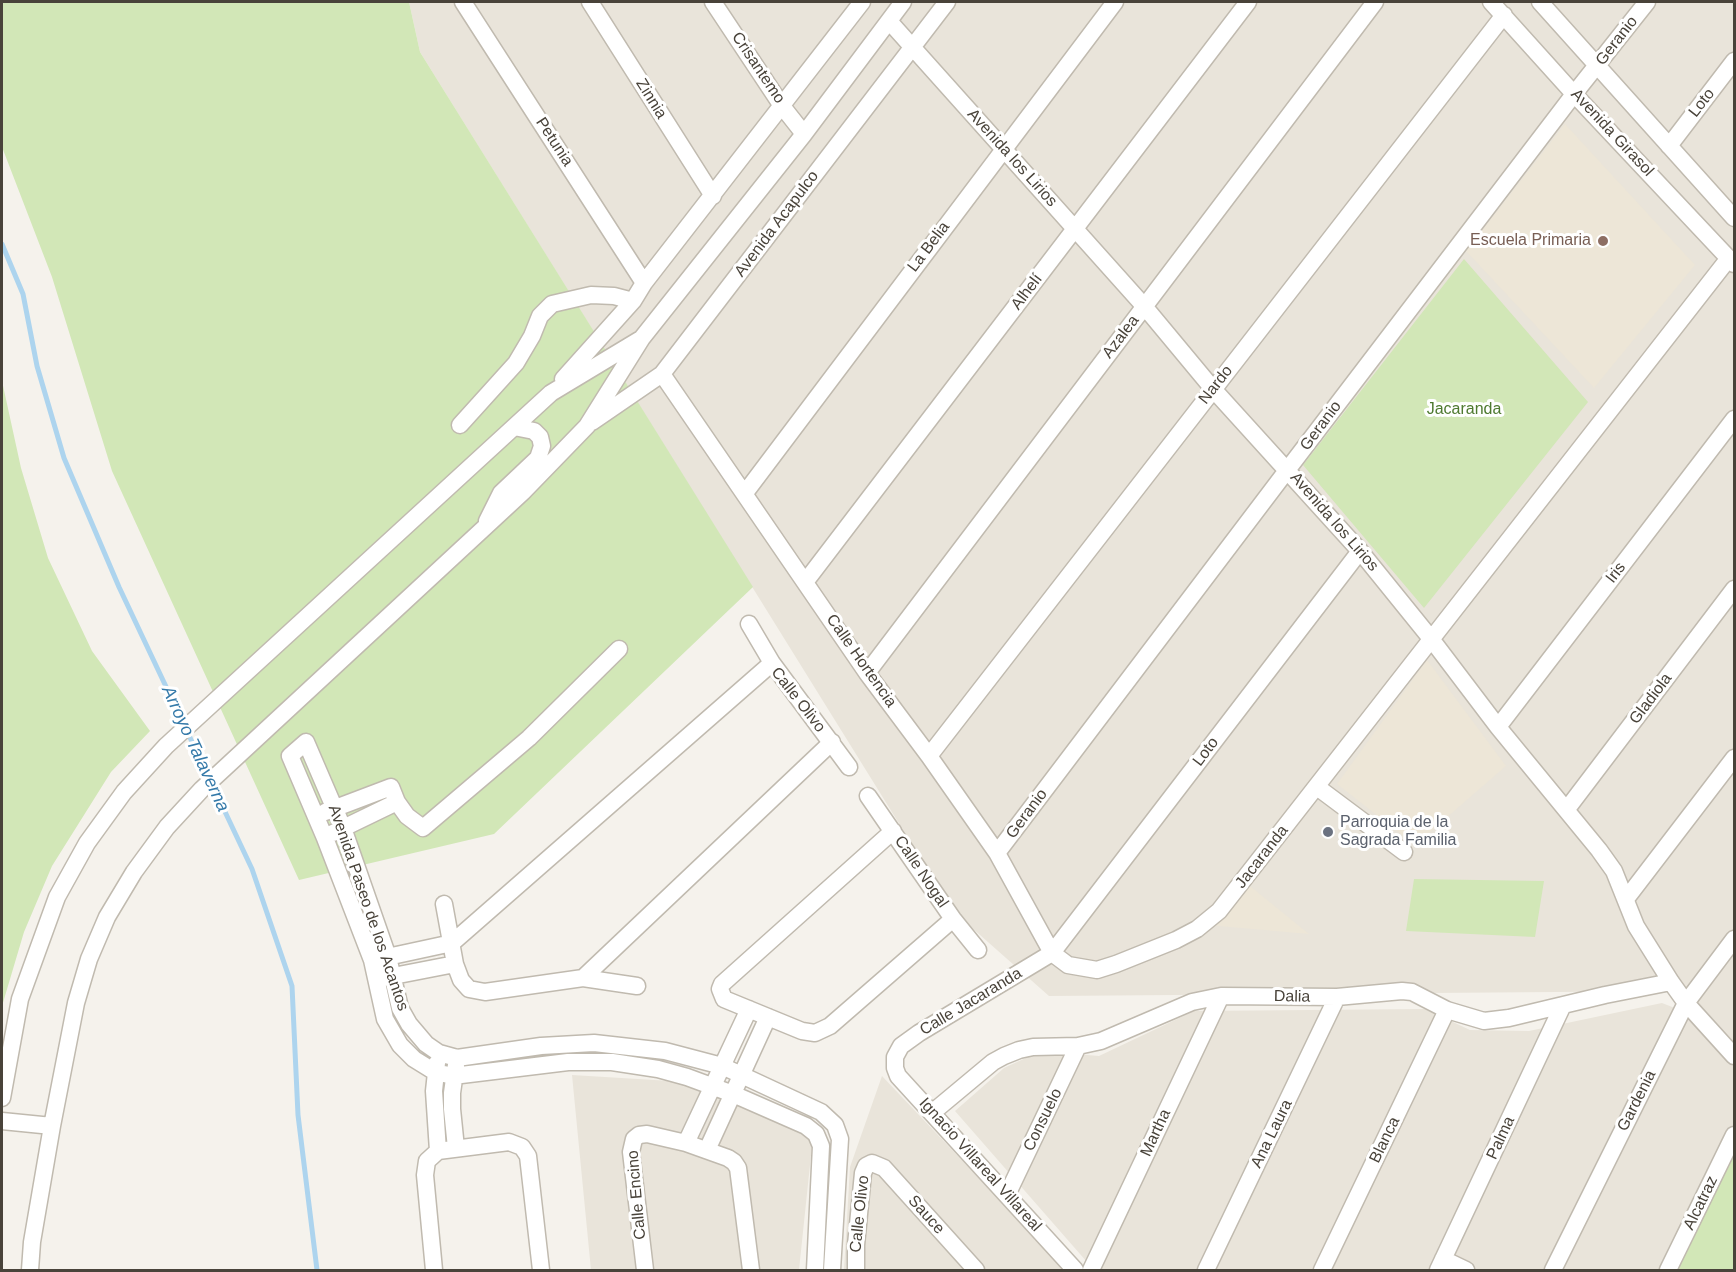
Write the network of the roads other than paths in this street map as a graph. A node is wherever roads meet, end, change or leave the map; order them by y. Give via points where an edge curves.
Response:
1 (463, 2) edge
2 (590, 2) edge
3 (713, 2) edge
4 (862, 2) edge
5 (903, 2) edge
6 (947, 2) edge
7 (1115, 2) edge
8 (1248, 2) edge
9 (1375, 2) edge
10 (1491, 2) edge
11 (1540, 2) edge
12 (1647, 2) edge
13 (1504, 15) junction
14 (889, 21) junction
15 (913, 47) junction
16 (1734, 61) edge
17 (1598, 66) junction
18 (1574, 94) junction
19 (782, 106) junction
20 (804, 134) junction
21 (1669, 146) junction
22 (1002, 148) junction
23 (713, 196) junction
24 (1734, 218) edge
25 (1076, 229) junction
26 (1732, 261) edge
27 (644, 283) junction
28 (633, 302) junction
29 (1144, 306) junction
30 (642, 338) junction
31 (662, 374) junction
32 (1213, 388) junction
33 (551, 393) junction
34 (1734, 419) edge
35 (460, 425) dead end
36 (586, 426) junction
37 (514, 427) junction
38 (1288, 469) junction
39 (745, 493) junction
40 (485, 527) junction
41 (1359, 550) junction
42 (806, 581) junction
43 (1734, 589) edge
44 (749, 624) dead end
45 (1432, 640) junction
46 (619, 649) dead end
47 (772, 663) junction
48 (867, 673) junction
49 (1498, 727) junction
50 (832, 742) junction
51 (929, 756) junction
52 (1734, 758) edge
53 (849, 767) dead end
54 (1317, 787) junction
55 (868, 796) dead end
56 (397, 802) junction
57 (333, 807) junction
58 (1567, 809) junction
59 (316, 817) junction
60 (343, 828) junction
61 (893, 831) junction
62 (326, 838) junction
63 (1404, 852) dead end
64 (997, 853) junction
65 (1626, 899) junction
66 (444, 904) dead end
67 (953, 919) junction
68 (1734, 939) edge
69 (453, 943) junction
70 (978, 950) dead end
71 (1052, 954) junction
72 (380, 958) junction
73 (455, 964) junction
74 (384, 978) junction
75 (583, 978) junction
76 (1671, 982) junction
77 (637, 986) dead end
78 (1221, 996) junction
79 (1337, 998) junction
80 (1686, 1003) junction
81 (1563, 1005) junction
82 (748, 1009) junction
83 (1447, 1010) junction
84 (768, 1017) junction
85 (1078, 1046) junction
86 (439, 1053) junction
87 (1734, 1056) edge
88 (895, 1057) joint
89 (457, 1058) junction
90 (722, 1066) junction
91 (435, 1072) junction
92 (742, 1074) junction
93 (453, 1076) junction
94 (713, 1087) junction
95 (733, 1094) junction
96 (2, 1098) edge
97 (933, 1112) junction
98 (2, 1121) edge
99 (52, 1126) junction
100 (1734, 1135) edge
101 (686, 1143) junction
102 (456, 1148) junction
103 (706, 1150) junction
104 (438, 1151) junction
105 (872, 1163) joint
106 (1007, 1195) junction
107 (1440, 1265) edge
108 (30, 1270) edge
109 (434, 1270) edge
110 (541, 1270) edge
111 (645, 1270) edge
112 (751, 1270) edge
113 (815, 1270) edge
114 (832, 1270) edge
115 (856, 1270) edge
116 (976, 1270) edge
117 (1075, 1270) edge
118 (1091, 1270) edge
119 (1206, 1270) edge
120 (1322, 1270) edge
121 (1466, 1270) edge
122 (1553, 1270) edge
123 (1668, 1270) edge

1 - 27 street, Petunia
2 - 23 street, Zinnia
3 - 19 street, Crisantemo
4 - 19 street
5 - 14 street, Avenida Acapulco
6 - 15 street, Avenida Acapulco
7 - 22 street, La Belia
8 - 25 street, Alhelí
9 - 29 street, Azalea
10 - 13 street, Avenida Girasol
11 - 17 street, Avenida Girasol
12 - 17 street, Geranio
13 - 18 street, Avenida Girasol
13 - 32 street, Nardo
14 - 15 street, Avenida los Lirios
14 - 20 street, Avenida Acapulco
15 - 22 street, Avenida los Lirios
15 - 31 street, Avenida Acapulco
16 - 21 street, Loto
17 - 18 street, Geranio
17 - 21 street, Avenida Girasol
18 - 26 street, Avenida Girasol
18 - 38 street, Geranio
19 - 20 street, Crisantemo
19 - 23 street
20 - 30 street, Avenida Acapulco
21 - 24 street, Avenida Girasol
22 - 25 street, Avenida los Lirios
22 - 39 street, La Belia
23 - 27 street
25 - 29 street, Avenida los Lirios
25 - 42 street, Alhelí
26 - 45 street, Jacaranda
27 - 28 street
28 - 33 street
28 - 35 street via 591,295 552,304 540,316 516,363
29 - 32 street, Avenida los Lirios
29 - 48 street, Azalea
30 - 33 street
30 - 36 street
31 - 36 street, Avenida Acapulco
31 - 39 street, Calle Hortencia
32 - 38 street, Avenida los Lirios
32 - 51 street, Nardo
33 - 37 street
34 - 49 street, Iris
36 - 40 street
37 - 40 street via 534,431 542,446 538,458 501,493
37 - 96 street via 166,746 124,792 87,843 57,897 20,999
38 - 41 street, Avenida los Lirios
38 - 64 street, Geranio
39 - 42 street, Calle Hortencia
40 - 99 street via 202,789 134,872 107,917 89,959 76,1003
41 - 45 street, Avenida los Lirios
41 - 71 street, Loto
42 - 48 street, Calle Hortencia
43 - 58 street, Gladiola
44 - 47 street
45 - 49 street, Avenida los Lirios
45 - 54 street, Jacaranda
46 - 56 street via 529,738 423,828
47 - 50 street, Calle Olivo
47 - 69 street, Calle Olivo
48 - 51 street, Calle Hortencia
49 - 58 street, Avenida los Lirios
50 - 53 street
50 - 75 street, Calle Olivo
51 - 64 street, Calle Hortencia
52 - 65 street
54 - 63 street
54 - 71 street, Jacaranda via 1219,911 1197,929 1097,970 1068,965
55 - 61 street
56 - 57 street via 391,787
56 - 60 street
57 - 59 street
57 - 59 street, Avenida Paseo de los Acantos via 306,742 290,756
57 - 60 street, Avenida Paseo de los Acantos
58 - 65 street, Avenida los Lirios via 1614,872
59 - 62 street, Avenida Paseo de los Acantos
60 - 62 street
60 - 72 street, Avenida Paseo de los Acantos
61 - 67 street, Calle Nogal
61 - 82 street, Calle Nogal via 722,984 724,999
62 - 72 street, Avenida Paseo de los Acantos
64 - 71 street, Calle Hortencia
65 - 76 street, Avenida los Lirios via 1636,926
66 - 69 street
67 - 70 street
67 - 84 street, Calle Nogal via 830,1026 815,1033 802,1032
68 - 80 street, Gardenia
69 - 72 street, Calle Olivo
69 - 73 street
71 - 88 street, Calle Jacaranda via 919,1032 900,1046
72 - 74 street, Avenida Paseo de los Acantos
73 - 74 street
73 - 75 street via 461,980 476,992
74 - 86 street, Avenida Paseo de los Acantos via 409,1024
74 - 91 street, Avenida Paseo de los Acantos via 385,1019 391,1032 414,1059
75 - 77 street
76 - 80 street, Avenida los Lirios
76 - 81 street, Dalia
78 - 79 street, Dalia
78 - 85 street, Dalia via 1192,1002 1101,1041
78 - 118 street, Martha
79 - 83 street, Dalia via 1412,992
79 - 119 street, Ana Laura
80 - 87 street, Avenida los Lirios
80 - 122 street, Gardenia
81 - 83 street, Dalia via 1484,1021
81 - 107 street, Palma
82 - 84 street, Calle Nogal
82 - 90 street
83 - 120 street, Blanca
84 - 92 street
85 - 97 street, Dalia via 1034,1047 1004,1056
85 - 106 street, Consuelo
86 - 89 street, Avenida Paseo de los Acantos
86 - 91 street
88 - 97 street, Ignacio Villareal Villareal via 898,1076
89 - 90 street, Avenida Paseo de los Acantos via 594,1043 665,1051
89 - 93 street
90 - 92 street, Avenida Paseo de los Acantos
90 - 94 street
91 - 93 street, Avenida Paseo de los Acantos
91 - 104 street
92 - 95 street
92 - 114 street, Avenida Paseo de los Acantos via 821,1112 838,1130
93 - 94 street, Avenida Paseo de los Acantos via 568,1062 612,1062 658,1069
93 - 102 street
94 - 95 street, Avenida Paseo de los Acantos
94 - 101 street
95 - 103 street
95 - 113 street, Avenida Paseo de los Acantos via 806,1126 819,1140
97 - 106 street, Ignacio Villareal Villareal
98 - 99 street
99 - 108 street
100 - 123 street, Alcatraz
101 - 103 street, Calle Encino
101 - 111 street, Calle Encino via 647,1134 639,1135 631,1146
102 - 104 street
102 - 110 street via 509,1142 526,1151
103 - 112 street, Calle Encino via 728,1158 738,1168
104 - 109 street via 427,1161 425,1175
105 - 115 street, Calle Olivo via 863,1173
105 - 116 street, Sauce via 884,1168
106 - 117 street, Ignacio Villareal Villareal
107 - 121 street

